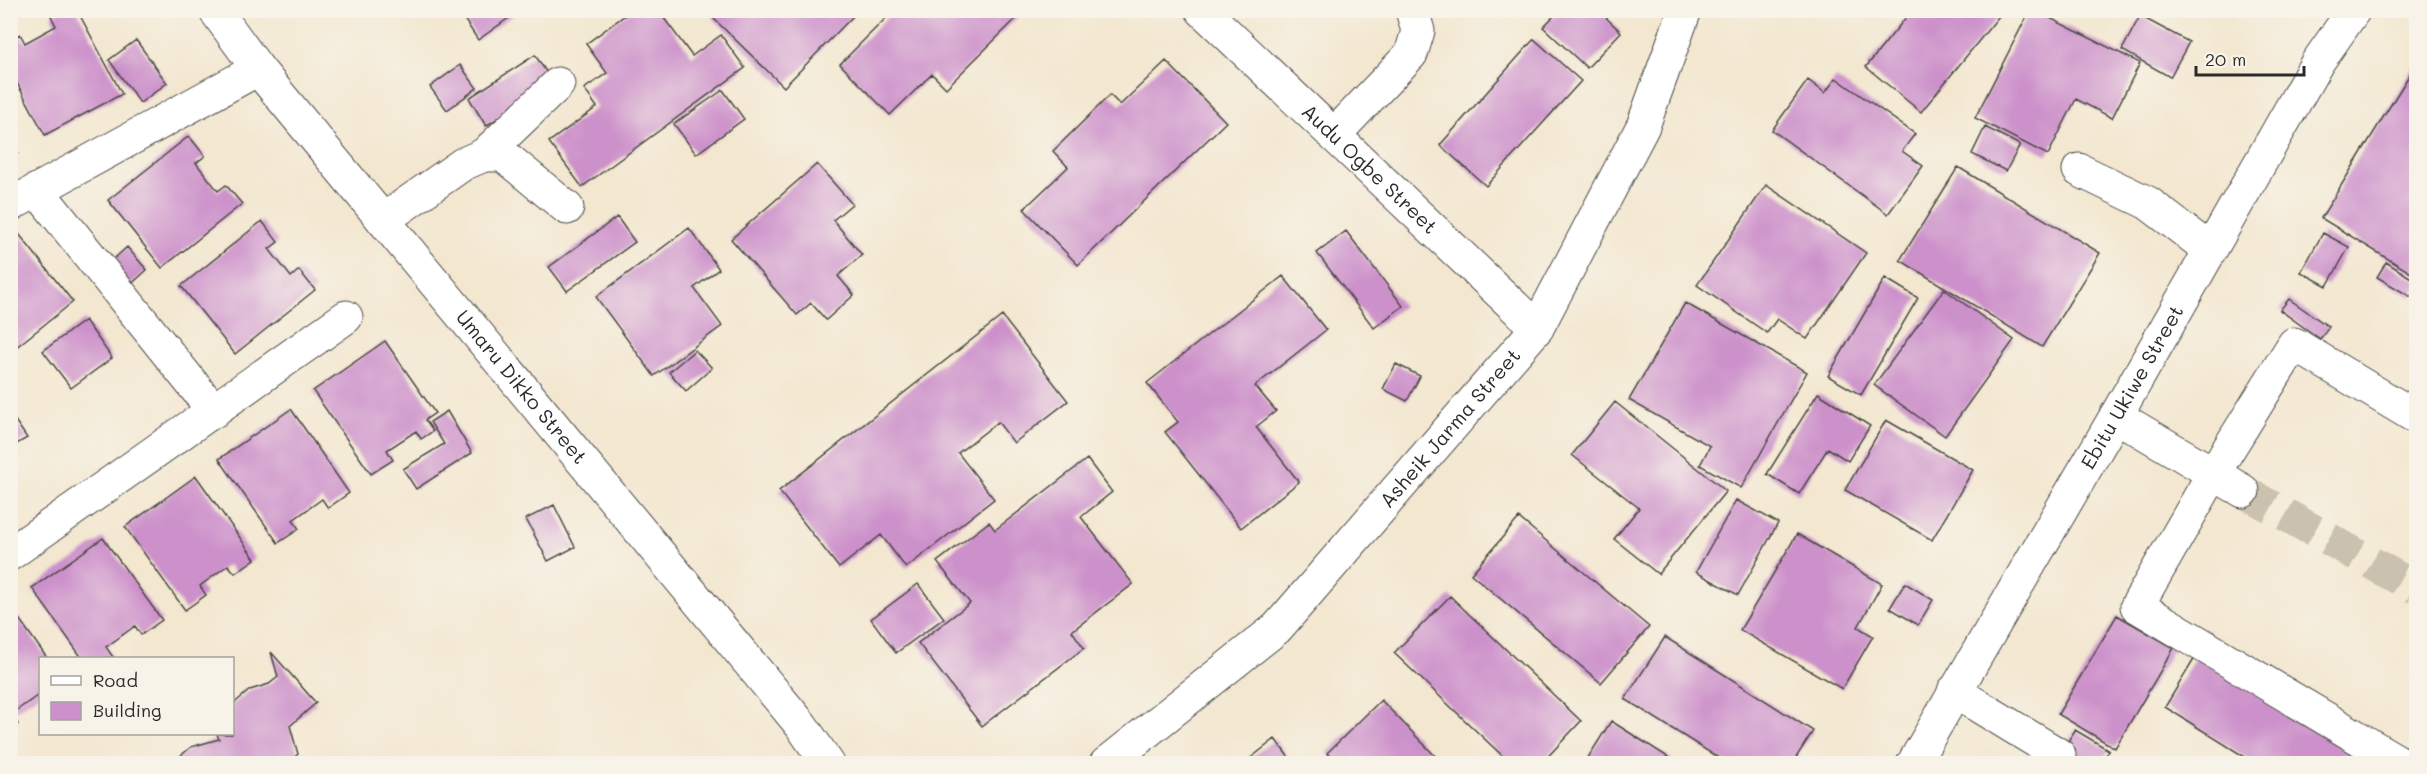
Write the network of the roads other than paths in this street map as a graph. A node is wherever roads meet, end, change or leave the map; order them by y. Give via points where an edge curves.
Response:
1 (215, 10) edge
2 (1202, 10) edge
3 (1412, 10) edge
4 (1685, 10) edge
5 (2354, 10) edge
6 (258, 69) junction
7 (558, 84) dead end
8 (1334, 135) junction
9 (484, 155) junction
10 (2079, 170) dead end
11 (24, 198) edge
12 (567, 208) dead end
13 (383, 220) junction
14 (2210, 250) junction
15 (346, 317) dead end
16 (1537, 328) junction
17 (214, 411) junction
18 (2116, 416) junction
19 (2416, 417) edge
20 (2213, 474) junction
21 (2243, 491) tunnel mouth
22 (15, 541) edge
23 (1954, 691) junction
24 (2059, 755) dead end
25 (828, 764) edge
26 (1106, 764) edge
27 (1913, 764) edge
28 (2402, 764) edge

1 - 6 street, Umaru Dikko Street
2 - 8 street, Audu Ogbe Street
3 - 8 street via 1418,31 1411,54
4 - 16 street, Asheik Jarma Street via 1643,126
5 - 14 street, Ebitu Ukiwe Street via 2317,63
6 - 11 street
6 - 13 street, Umaru Dikko Street
7 - 9 street
8 - 16 street, Audu Ogbe Street
9 - 12 street via 503,155
9 - 13 street via 464,164
10 - 14 street via 2148,203
11 - 17 street
13 - 25 street, Umaru Dikko Street via 801,725
14 - 18 street, Ebitu Ukiwe Street
15 - 17 street
16 - 26 street, Asheik Jarma Street via 1277,628
17 - 22 street
18 - 20 street
18 - 23 street, Ebitu Ukiwe Street
19 - 20 street via 2294,344
20 - 21 street
20 - 28 street via 2138,606
23 - 24 street
23 - 27 street, Ebitu Ukiwe Street

